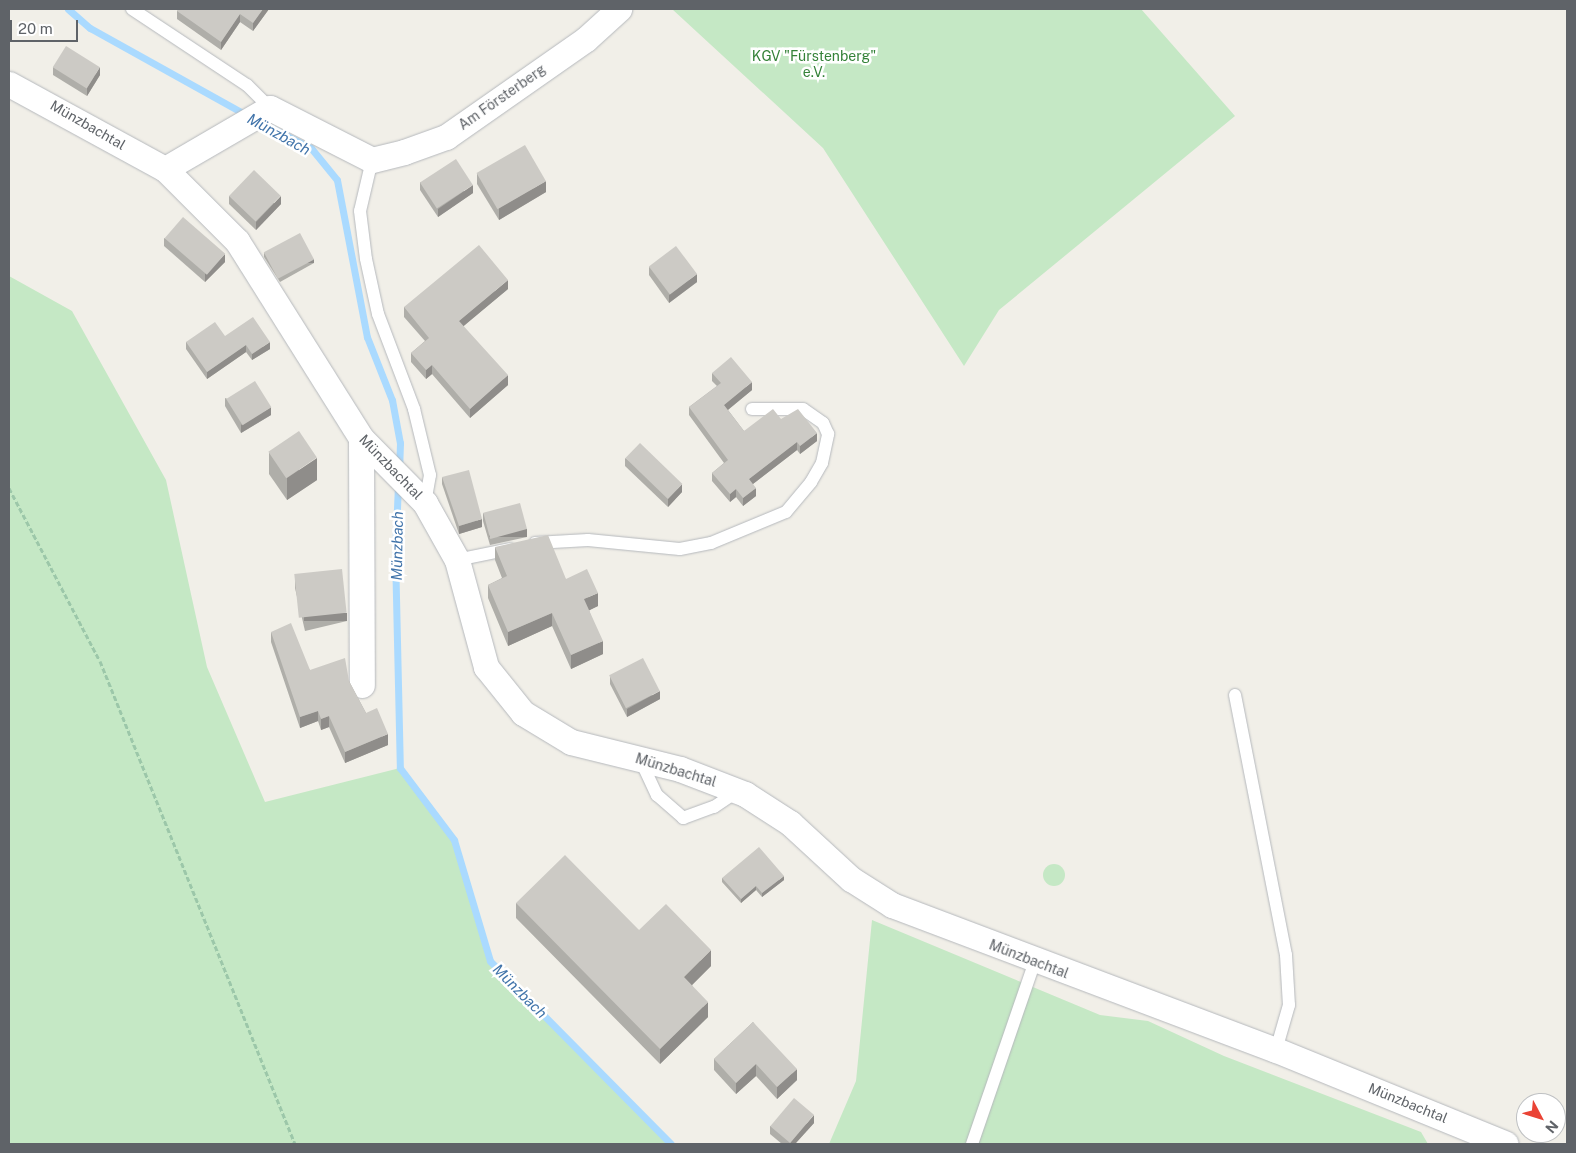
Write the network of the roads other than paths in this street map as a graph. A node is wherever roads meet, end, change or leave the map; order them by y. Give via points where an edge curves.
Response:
1 (132, 9) edge
2 (620, 9) edge
3 (9, 84) edge
4 (265, 112) junction
5 (372, 160) junction
6 (165, 169) junction
7 (752, 409) dead end
8 (361, 438) junction
9 (420, 497) junction
10 (456, 560) junction
11 (362, 685) dead end
12 (1235, 695) dead end
13 (640, 759) junction
14 (738, 791) junction
15 (1035, 962) junction
16 (1276, 1050) junction
17 (972, 1144) edge
18 (1506, 1144) edge

1 - 4 lane via 247,85
2 - 5 street, Am Försterberg via 586,39 446,137
3 - 6 street, Münzbachtal
4 - 5 street
4 - 6 street
5 - 9 lane via 360,211 366,259 378,314 414,408 430,475
6 - 8 street, Münzbachtal via 236,240
7 - 10 lane via 803,409 823,422 828,434 822,462 812,482 786,512 711,543 680,550 555,539
8 - 9 street, Münzbachtal
8 - 11 street
9 - 10 street, Münzbachtal
10 - 13 street, Münzbachtal via 486,667 523,713 572,742
12 - 16 lane via 1286,955 1290,1005
13 - 14 street, Münzbachtal
13 - 14 lane via 657,794 683,818 714,807
14 - 15 street, Münzbachtal via 790,823 851,879 892,905
15 - 16 street, Münzbachtal
15 - 17 lane
16 - 18 street, Münzbachtal

